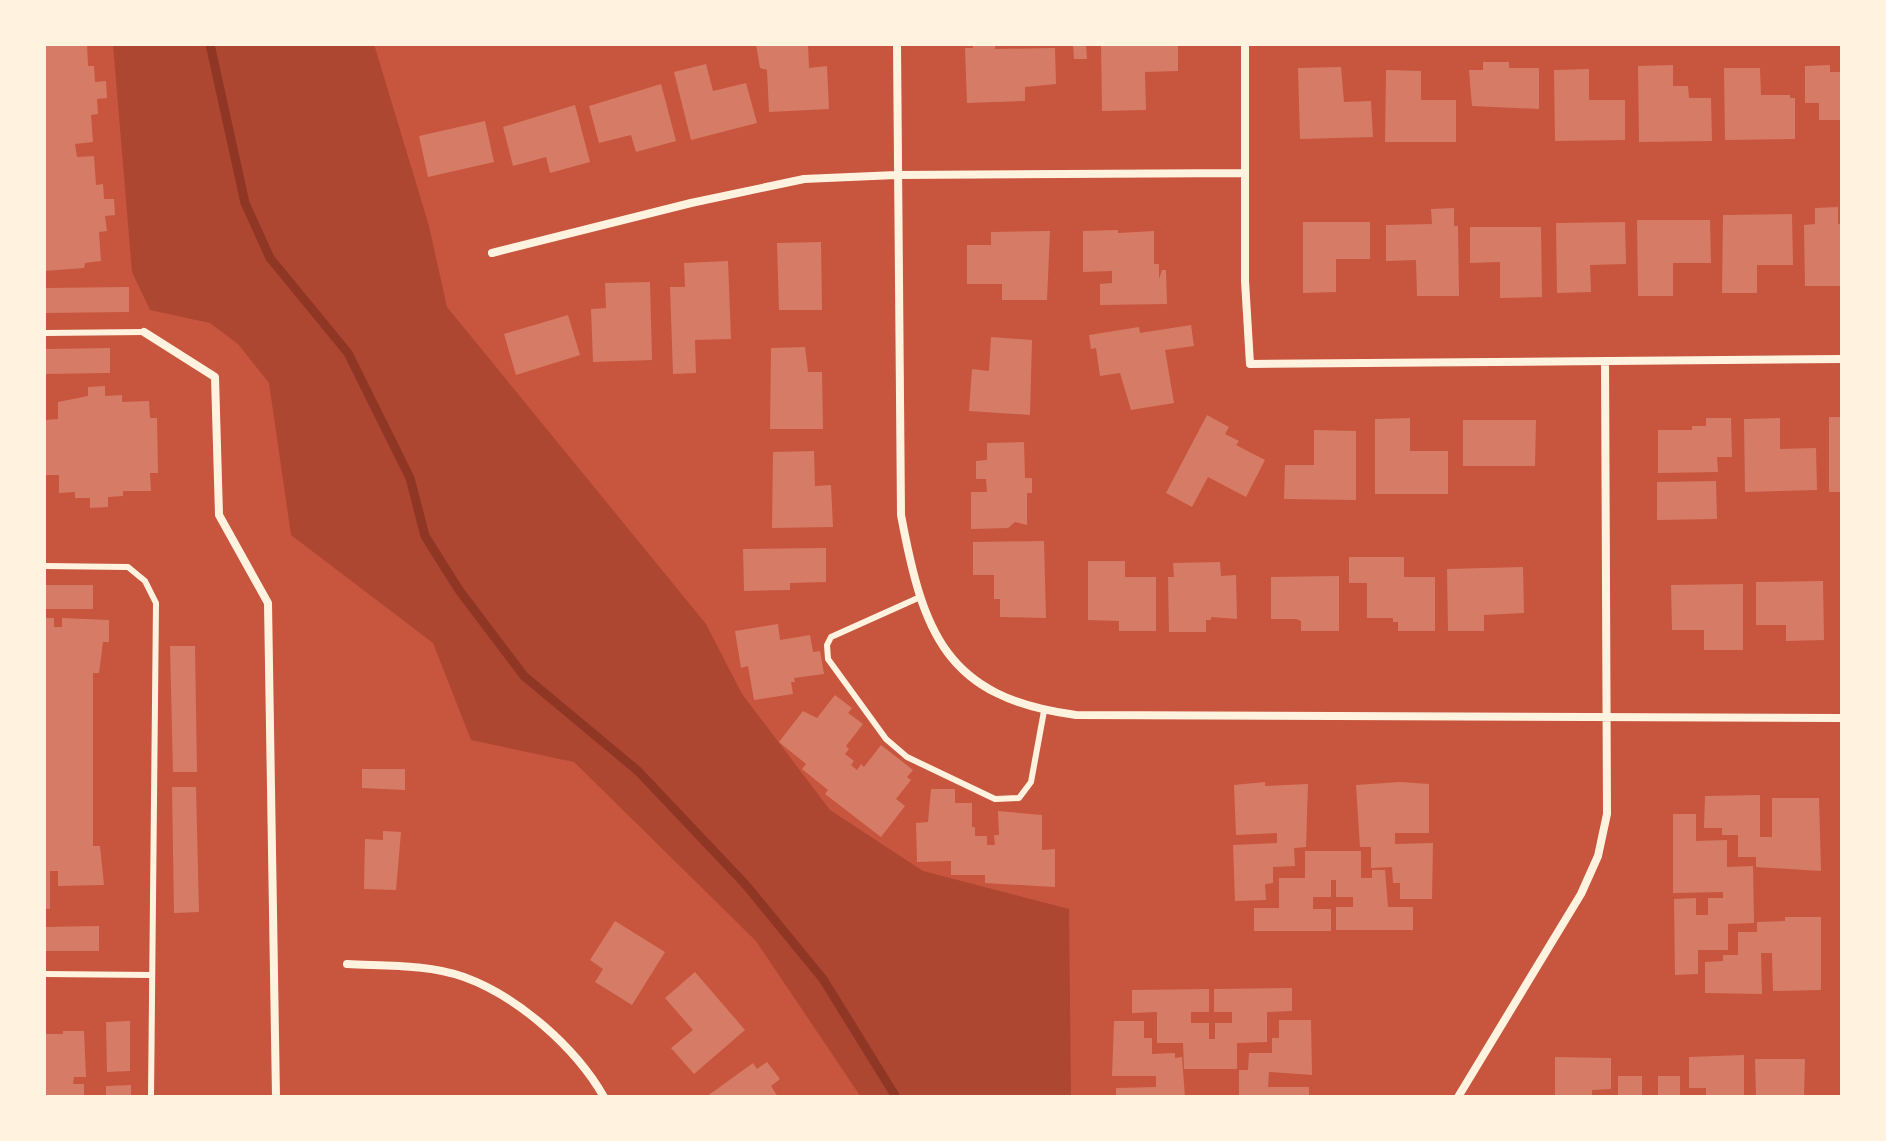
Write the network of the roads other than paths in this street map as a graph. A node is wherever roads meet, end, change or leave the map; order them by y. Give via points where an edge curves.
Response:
1 (897, 44) edge
2 (1245, 44) edge
3 (1245, 173) junction
4 (896, 175) junction
5 (492, 253) dead end
6 (144, 332) joint
7 (44, 333) edge
8 (1842, 359) edge
9 (1605, 361) junction
10 (44, 566) edge
11 (918, 598) junction
12 (1044, 711) junction
13 (1842, 718) edge
14 (1607, 720) junction
15 (347, 964) dead end
16 (44, 974) edge
17 (152, 975) junction
18 (151, 1097) edge
19 (276, 1097) edge
20 (604, 1097) edge
21 (1458, 1097) edge

1 - 4 street
2 - 3 street
3 - 4 street
3 - 9 street via 1250,364
4 - 5 street via 804,179
4 - 11 street via 901,515
6 - 7 lane
6 - 19 street via 215,377 219,515 268,603
8 - 9 street
9 - 14 street
10 - 17 lane via 128,567 145,581 156,603
11 - 12 street via 946,652 973,678 1005,698
11 - 12 lane via 831,637 827,645 828,659 886,739 907,757 995,799 1019,798 1031,782
12 - 14 street
13 - 14 street
14 - 21 street via 1607,814 1598,856 1581,894
15 - 20 street via 463,977 503,997 589,1071
16 - 17 lane
17 - 18 lane

